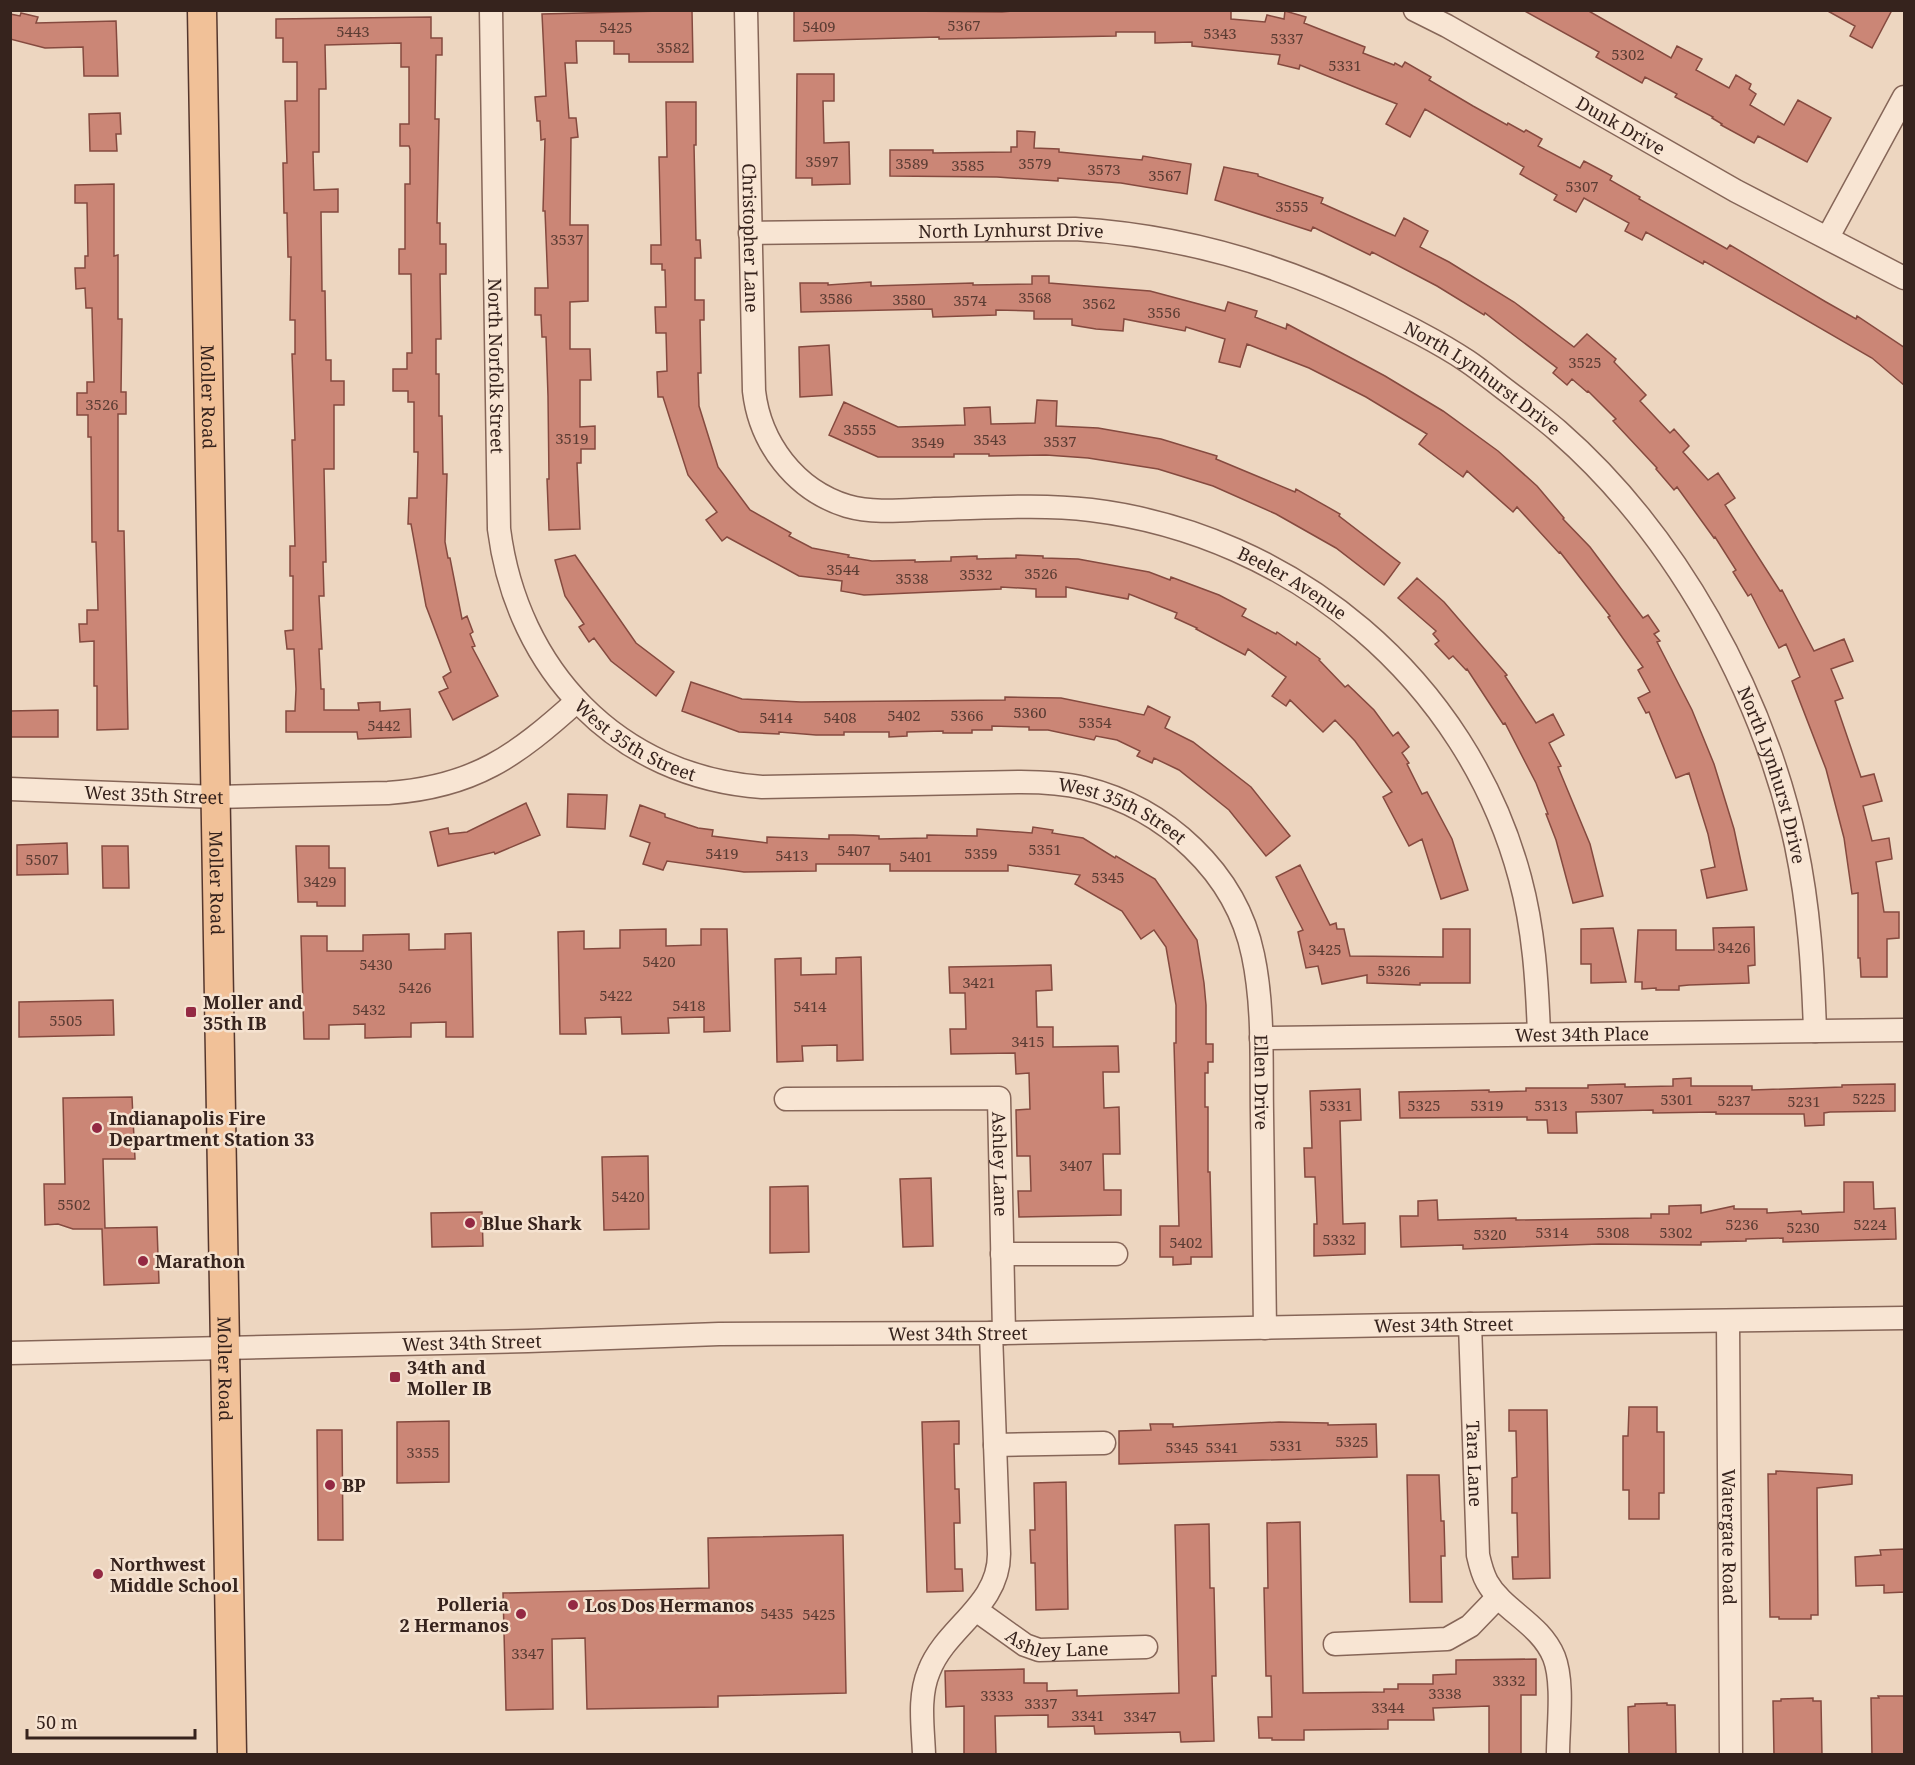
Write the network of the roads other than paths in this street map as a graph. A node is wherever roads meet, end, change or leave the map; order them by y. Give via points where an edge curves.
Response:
1 (202, 10) edge
2 (490, 10) edge
3 (746, 10) edge
4 (1415, 10) edge
5 (1905, 97) edge
6 (750, 233) junction
7 (1828, 237) junction
8 (1905, 278) edge
9 (781, 459) joint
10 (577, 701) junction
11 (10, 789) edge
12 (216, 796) junction
13 (1198, 853) joint
14 (1905, 1030) edge
15 (1815, 1031) junction
16 (1539, 1034) junction
17 (1261, 1038) junction
18 (786, 1100) dead end
19 (1002, 1254) junction
20 (1116, 1254) dead end
21 (1905, 1318) edge
22 (1728, 1321) junction
23 (1470, 1324) junction
24 (1265, 1328) junction
25 (998, 1333) junction
26 (226, 1348) junction
27 (10, 1353) edge
28 (1104, 1443) dead end
29 (995, 1445) junction
30 (1498, 1597) junction
31 (976, 1610) junction
32 (1335, 1644) dead end
33 (1146, 1647) dead end
34 (232, 1755) edge
35 (924, 1755) edge
36 (1558, 1755) edge
37 (1731, 1755) edge

1 - 12 main road, Moller Road
2 - 10 street, North Norfolk Street via 500,539 508,581 523,622
3 - 6 street, Christopher Lane
4 - 7 street, Dunk Drive via 1736,191
5 - 7 street
6 - 9 street, Christopher Lane via 755,402 764,433
6 - 15 street, North Lynhurst Drive via 1075,229 1170,242 1244,259 1336,291 1469,362 1560,432 1618,491 1679,571 1729,657 1768,747 1796,843 1809,926
7 - 8 street, Dunk Drive
9 - 16 street, Beeler Avenue via 810,487 853,507 890,511 1059,508 1162,523 1252,557 1348,617 1415,681 1452,728 1500,817 1531,928
10 - 12 street, West 35th Street via 508,757 451,782 388,793
10 - 13 street, West 35th Street via 607,730 634,748 711,779 762,787 1062,784 1141,808
11 - 12 street, West 35th Street
12 - 26 main road, Moller Road
13 - 17 street, Ellen Drive via 1223,885 1251,945
14 - 15 street, West 34th Place
15 - 16 street, West 34th Place
16 - 17 street, West 34th Place
17 - 24 street, Ellen Drive
18 - 19 street, Ashley Lane via 999,1098
19 - 20 street
19 - 25 street, Ashley Lane
21 - 22 street, West 34th Street
22 - 23 street, West 34th Street
22 - 37 street, Watergate Road
23 - 24 street, West 34th Street
23 - 30 street, Tara Lane via 1478,1555 1487,1584
24 - 25 street, West 34th Street
25 - 26 street, West 34th Street via 719,1334
25 - 29 street, Ashley Lane
26 - 27 street, West 34th Street
26 - 34 main road, Moller Road
28 - 29 street
29 - 31 street, Ashley Lane via 998,1571 993,1586
30 - 32 street via 1470,1626 1447,1639
30 - 36 street, Tara Lane via 1545,1641 1554,1658 1558,1678
31 - 33 street, Ashley Lane via 1025,1645 1039,1650
31 - 35 street, Ashley Lane via 945,1643 929,1671 923,1696

